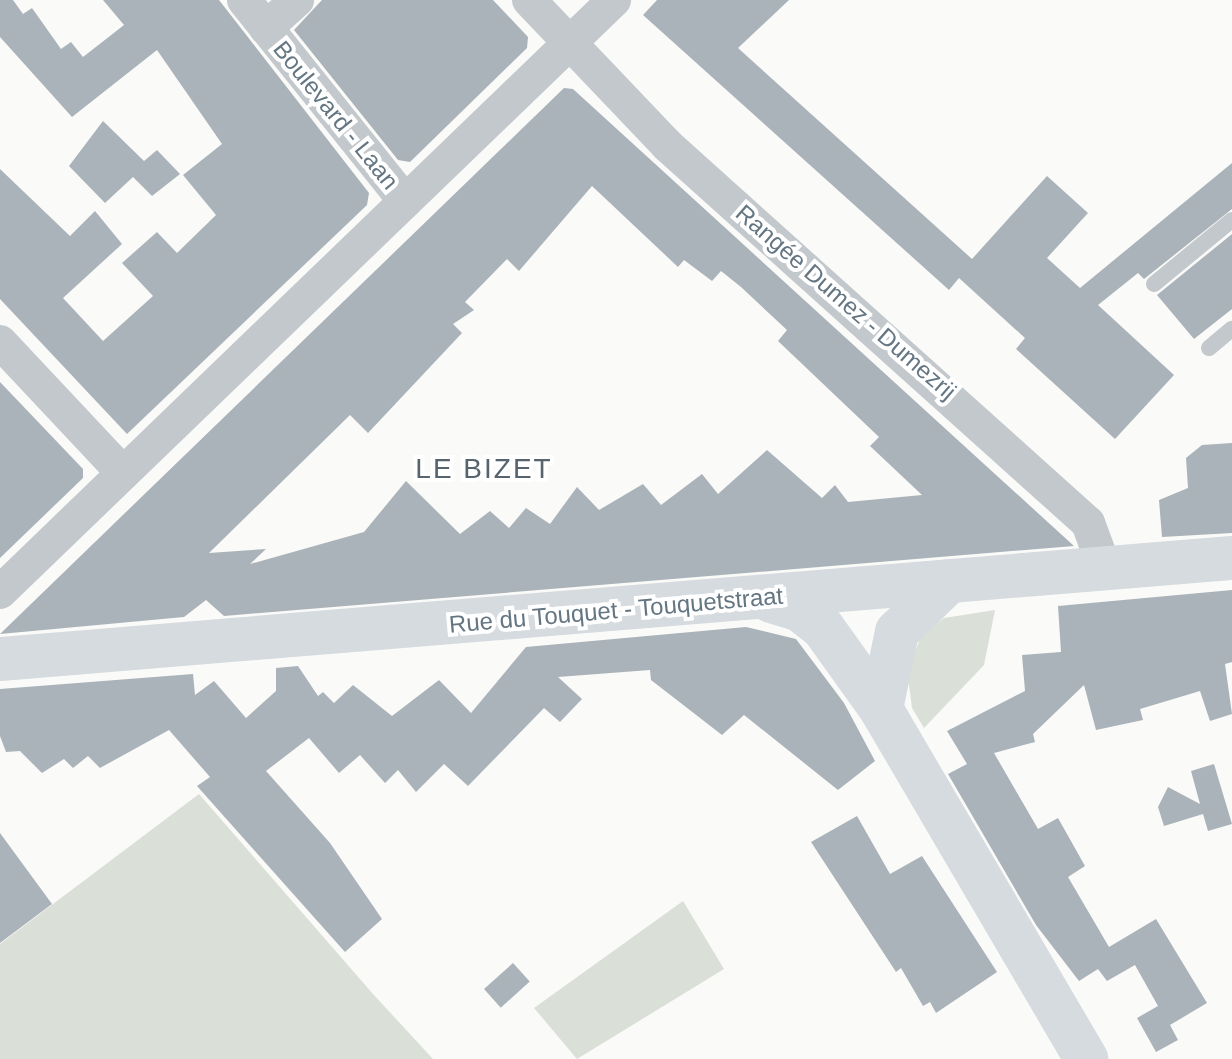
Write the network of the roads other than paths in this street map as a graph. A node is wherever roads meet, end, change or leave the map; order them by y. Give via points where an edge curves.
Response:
1 (244, 0) edge
2 (297, 0) edge
3 (529, 0) edge
4 (614, 0) edge
5 (266, 28) junction
6 (567, 47) junction
7 (405, 201) junction
8 (1232, 220) edge
9 (1154, 284) dead end
10 (1232, 329) edge
11 (0, 342) edge
12 (1209, 348) dead end
13 (123, 473) junction
14 (1232, 558) edge
15 (1105, 569) junction
16 (949, 581) junction
17 (0, 592) edge
18 (771, 601) junction
19 (0, 659) edge
20 (881, 709) junction
21 (1086, 1059) edge

1 - 5 street, Boulevard - Laan
2 - 5 street, Boulevard - Laan
3 - 6 street, Rangée Dumez - Dumezrij
4 - 6 street
5 - 7 street, Boulevard - Laan
6 - 7 street
6 - 15 street, Rangée Dumez - Dumezrij via 1088,523
7 - 13 street
8 - 9 lane
10 - 12 lane
11 - 13 street
13 - 17 street
14 - 15 street, Rue du Touquet - Touquetstraat
15 - 16 street, Rue du Touquet - Touquetstraat
16 - 18 street, Rue du Touquet - Touquetstraat via 814,590
16 - 20 street via 897,632
18 - 19 street, Rue du Touquet - Touquetstraat
18 - 20 street via 800,610 823,628
20 - 21 street

